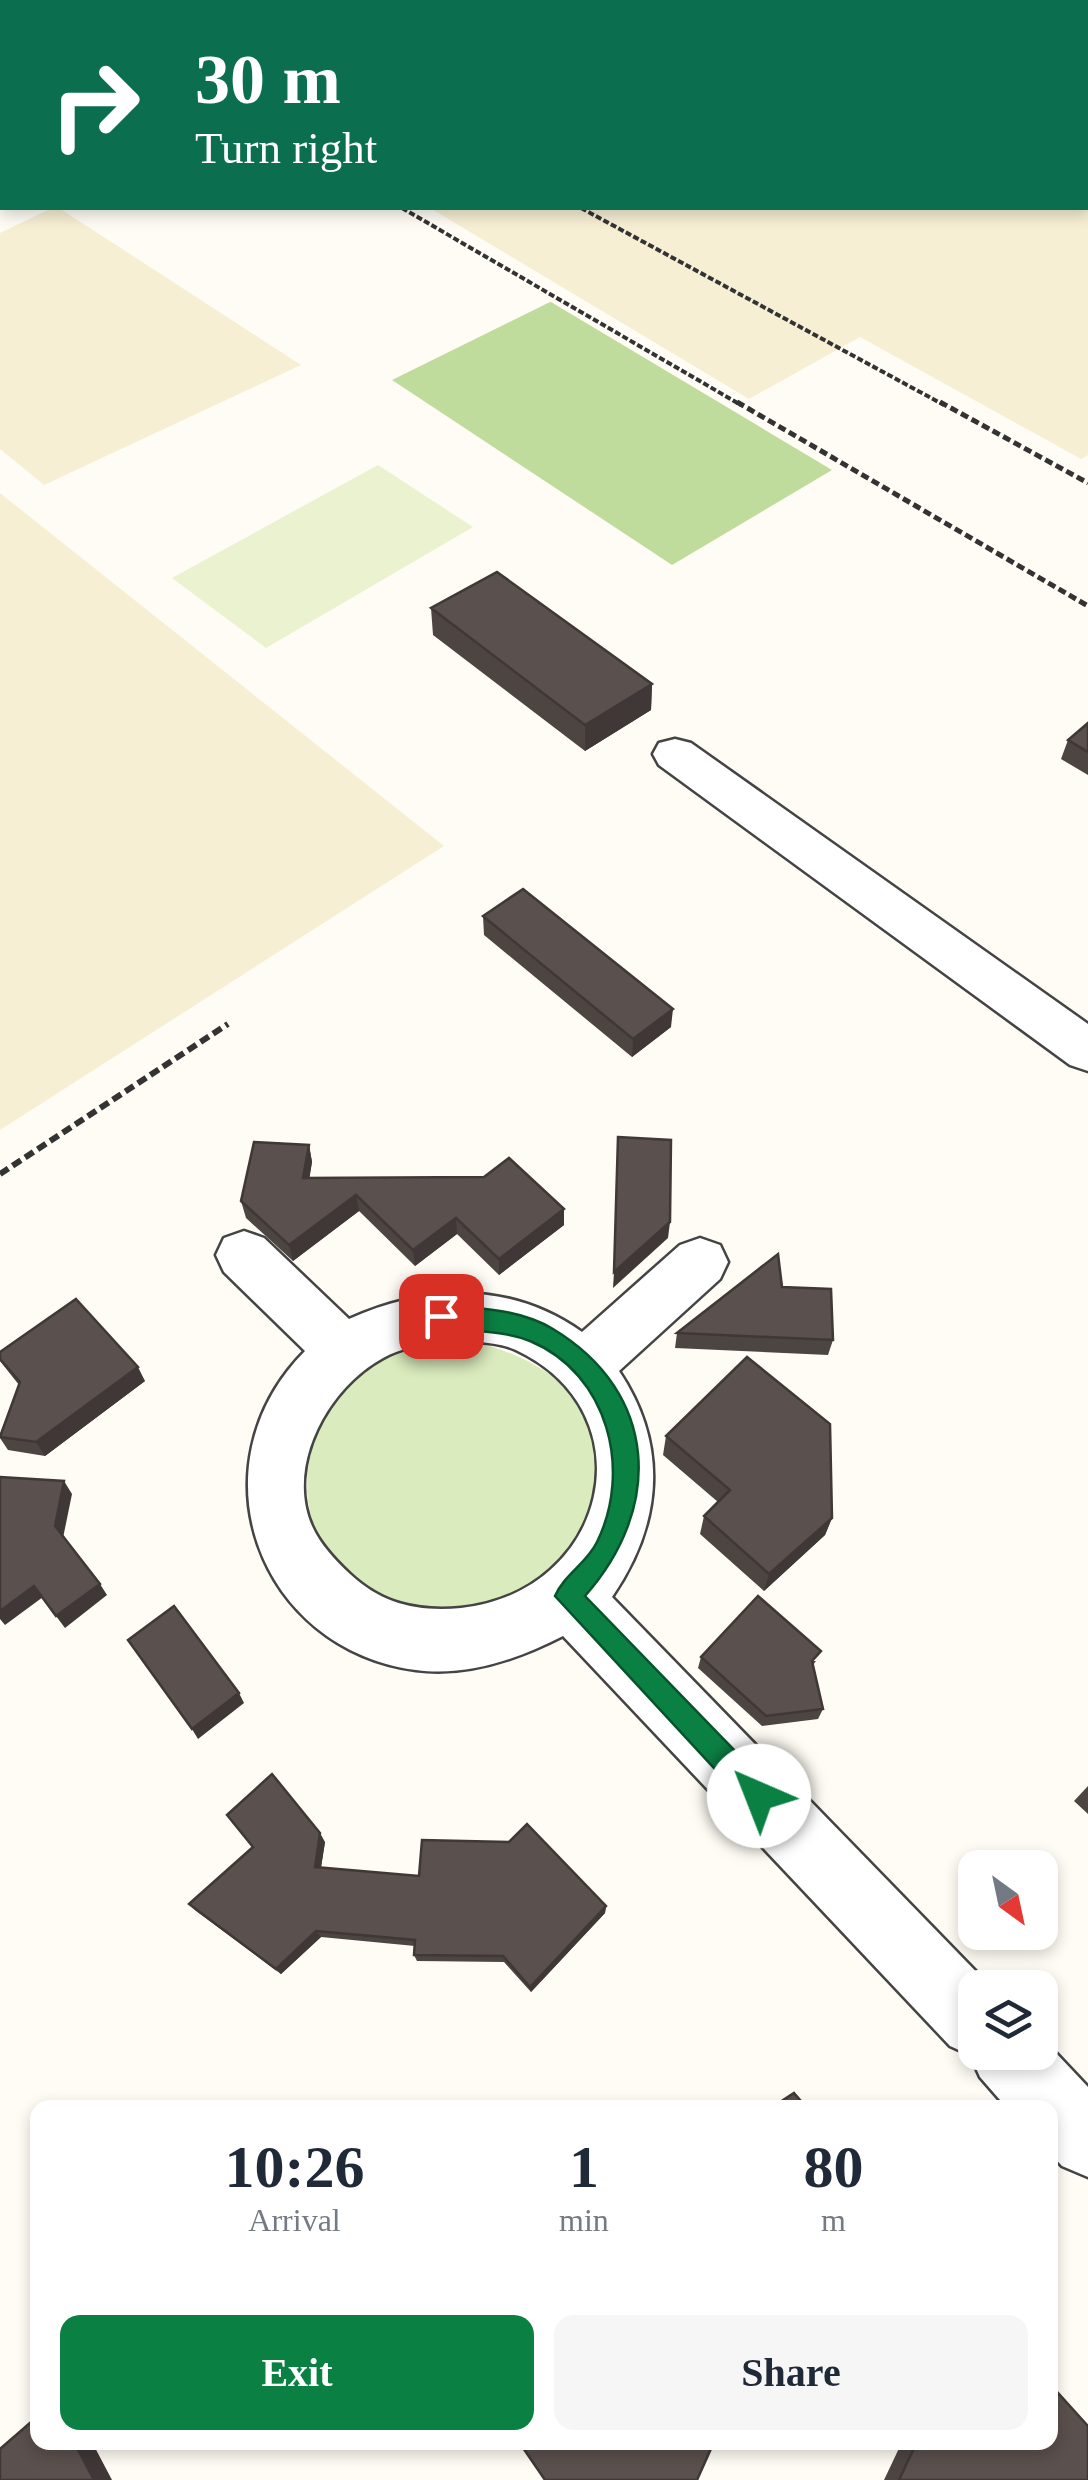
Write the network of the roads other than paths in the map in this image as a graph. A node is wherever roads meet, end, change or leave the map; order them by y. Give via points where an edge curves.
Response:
1 (675, 754) dead end
2 (1088, 1052) edge
3 (244, 1256) dead end
4 (700, 1262) dead end
5 (344, 1352) junction
6 (584, 1366) junction
7 (568, 1596) junction
8 (958, 2004) edge
9 (1022, 2070) edge
10 (1050, 2100) edge
11 (1058, 2108) edge
12 (1088, 2140) edge

1 - 2 street
3 - 5 street
4 - 6 street
5 - 6 street via 390,1327 441,1316 494,1319 542,1335
5 - 7 street via 304,1393 279,1444 276,1502 293,1556 331,1602 385,1632 449,1641 513,1628
6 - 7 street via 613,1406 627,1454 625,1505 605,1554
7 - 8 street
9 - 10 street
11 - 12 street

